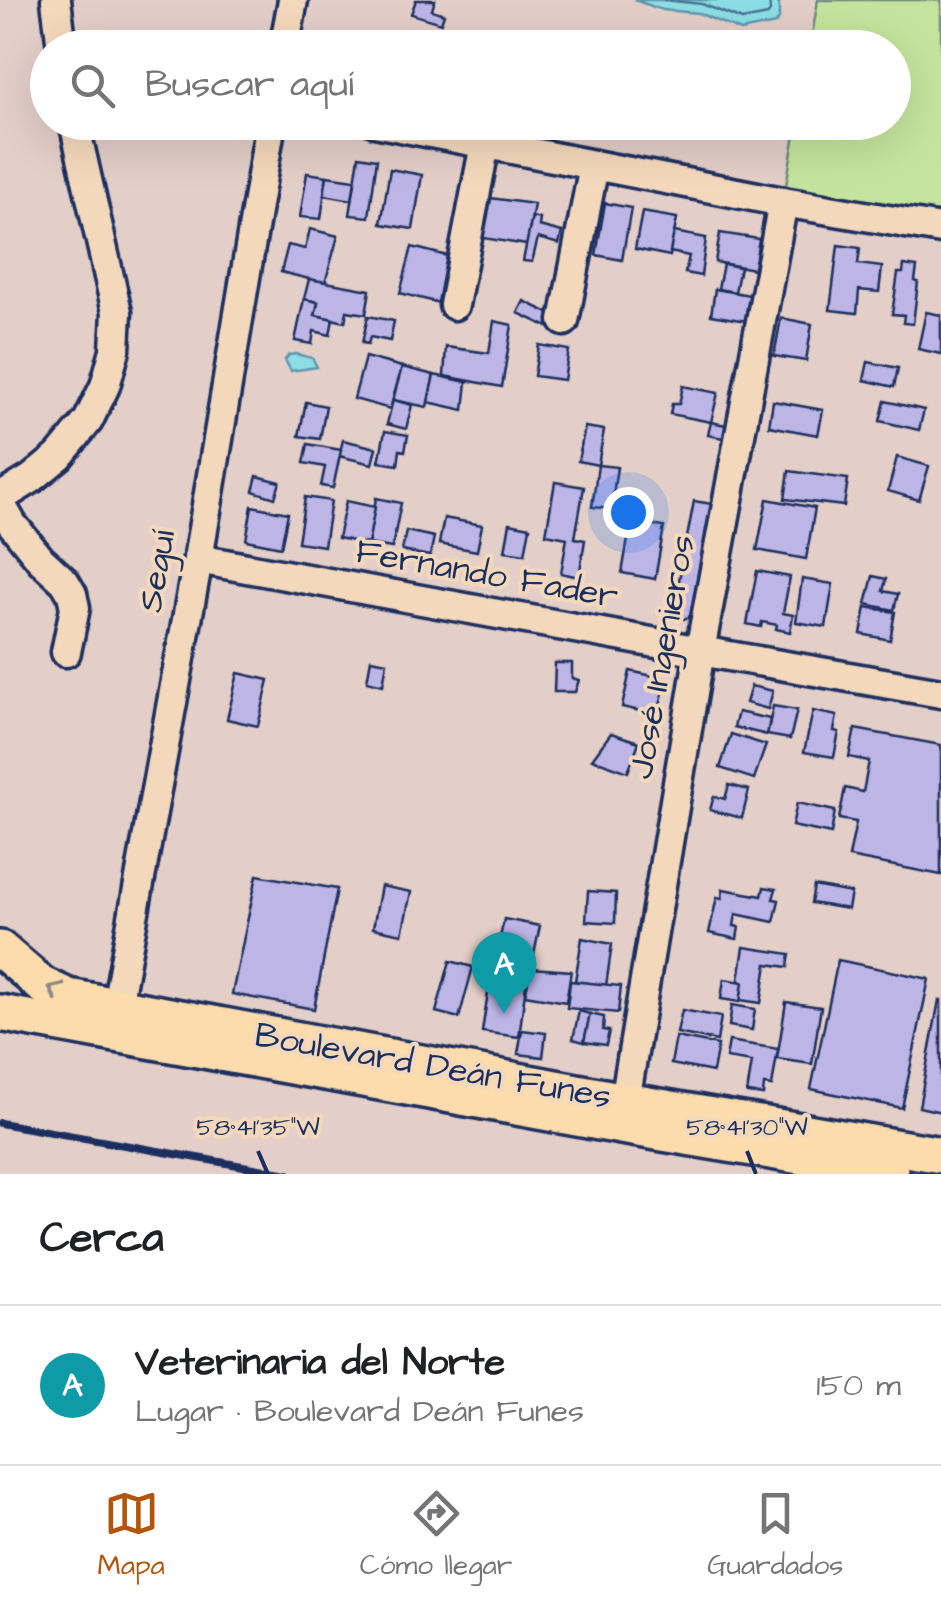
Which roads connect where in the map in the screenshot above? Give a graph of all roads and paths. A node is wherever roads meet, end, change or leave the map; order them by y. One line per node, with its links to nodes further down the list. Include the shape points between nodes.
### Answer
1 (56, 0): 3 (street)
2 (292, 0): 4 (street)
3 (60, 30)
4 (287, 30)
5 (78, 140): 14 (street, via 117,312 115,350 88,421 59,456)
6 (268, 140): 15 (street, Seguí)
7 (464, 140): 8 (street)
8 (484, 144): 9 (street); 12 (street)
9 (594, 166): 10 (street); 13 (street)
10 (783, 202): 11 (street); 17 (street, José Ingenieros)
11 (941, 229)
12 (454, 305)
13 (564, 321)
14 (0, 500): 16 (street, via 12,524 72,594)
15 (198, 559): 17 (street, Fernando Fader); 21 (street, Seguí)
16 (66, 652)
17 (700, 652): 18 (street, Fernando Fader); 22 (street, José Ingenieros)
18 (941, 692)
19 (1, 948): 21 (main road, Boulevard Deán Funes, one-way to 19, via 42,985)
20 (0, 1013): 21 (main road, Boulevard Deán Funes)
21 (114, 1020): 22 (main road, Boulevard Deán Funes)
22 (623, 1113): 23 (main road, Boulevard Deán Funes); 24 (main road, Boulevard Deán Funes)
23 (941, 1156)
24 (906, 1174)

